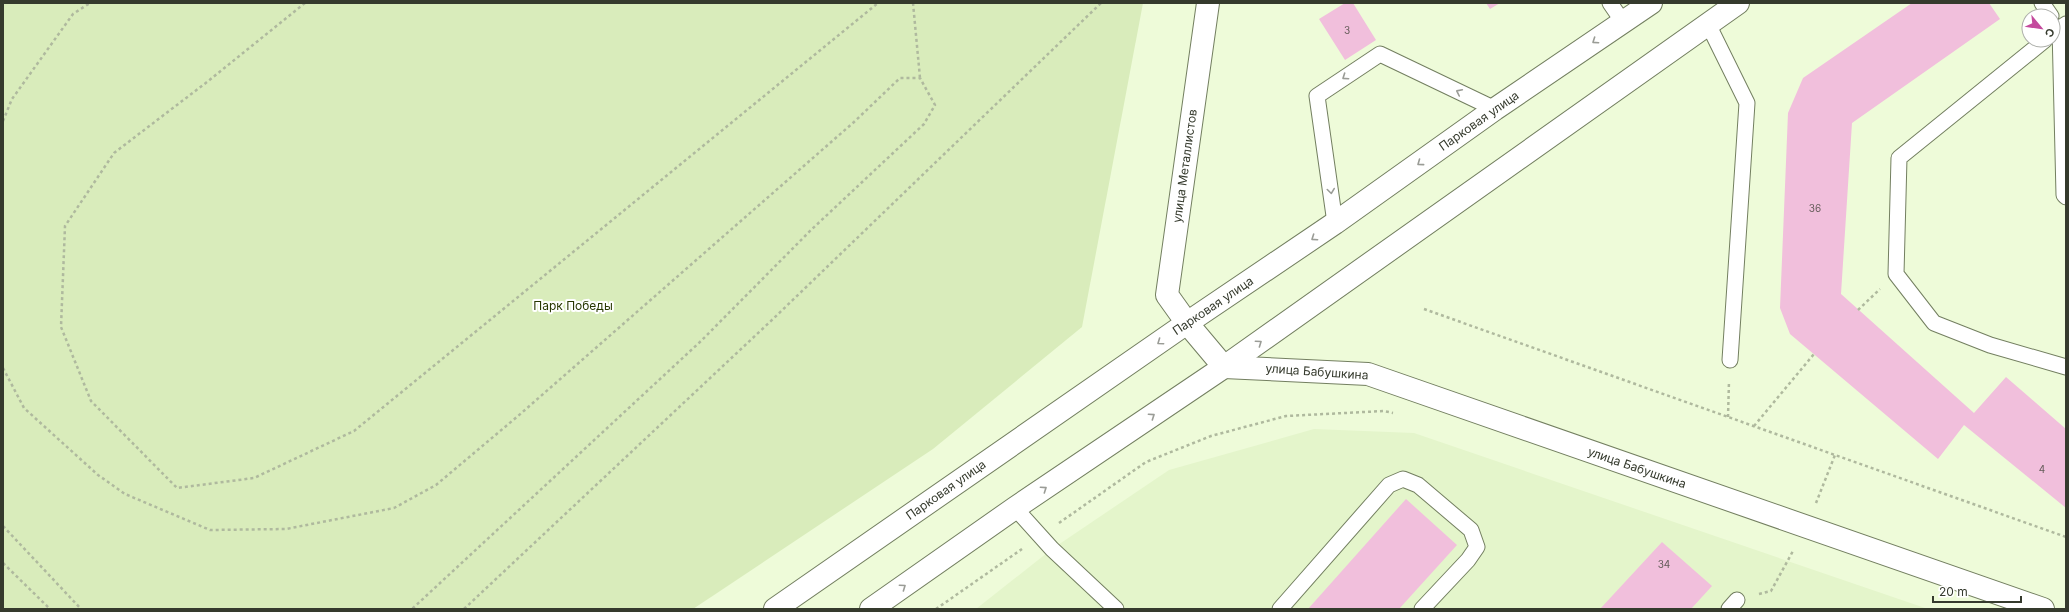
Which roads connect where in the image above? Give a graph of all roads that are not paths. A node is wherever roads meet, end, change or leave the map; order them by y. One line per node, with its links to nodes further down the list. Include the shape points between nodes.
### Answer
1 (1208, 3): 12 (main road, улица Металлистов, via 1168,294)
2 (1610, 3): 5 (lane)
3 (1651, 3): 5 (main road, Парковая улица)
4 (1738, 3): 6 (main road)
5 (1623, 22): 9 (main road, Парковая улица, one-way to 9)
6 (1708, 24): 13 (lane, via 1747,103); 14 (main road, one-way to 6)
7 (2035, 48): 15 (lane, via 1899,158 1896,274 1934,323 1990,345)
8 (2059, 48): 10 (lane)
9 (1495, 109): 11 (main road, Парковая улица, one-way to 11); 11 (lane, one-way to 11, via 1380,54 1317,96)
10 (2066, 197)
11 (1335, 223): 12 (main road, Парковая улица, one-way to 12)
12 (1187, 323): 14 (main road, улица Металлистов); 17 (main road, Парковая улица, one-way to 17)
13 (1730, 360)
14 (1224, 367): 16 (main road, one-way to 14); 22 (main road, улица Бабушкина, via 1368,374)
15 (2066, 367)
16 (1016, 508): 18 (main road, one-way to 16); 19 (lane, via 1052,549)
17 (775, 609)
18 (871, 609)
19 (1116, 609)
20 (1280, 609): 21 (lane, via 1389,485 1403,479 1418,485 1471,530 1477,547)
21 (1422, 609)
22 (2043, 609)

